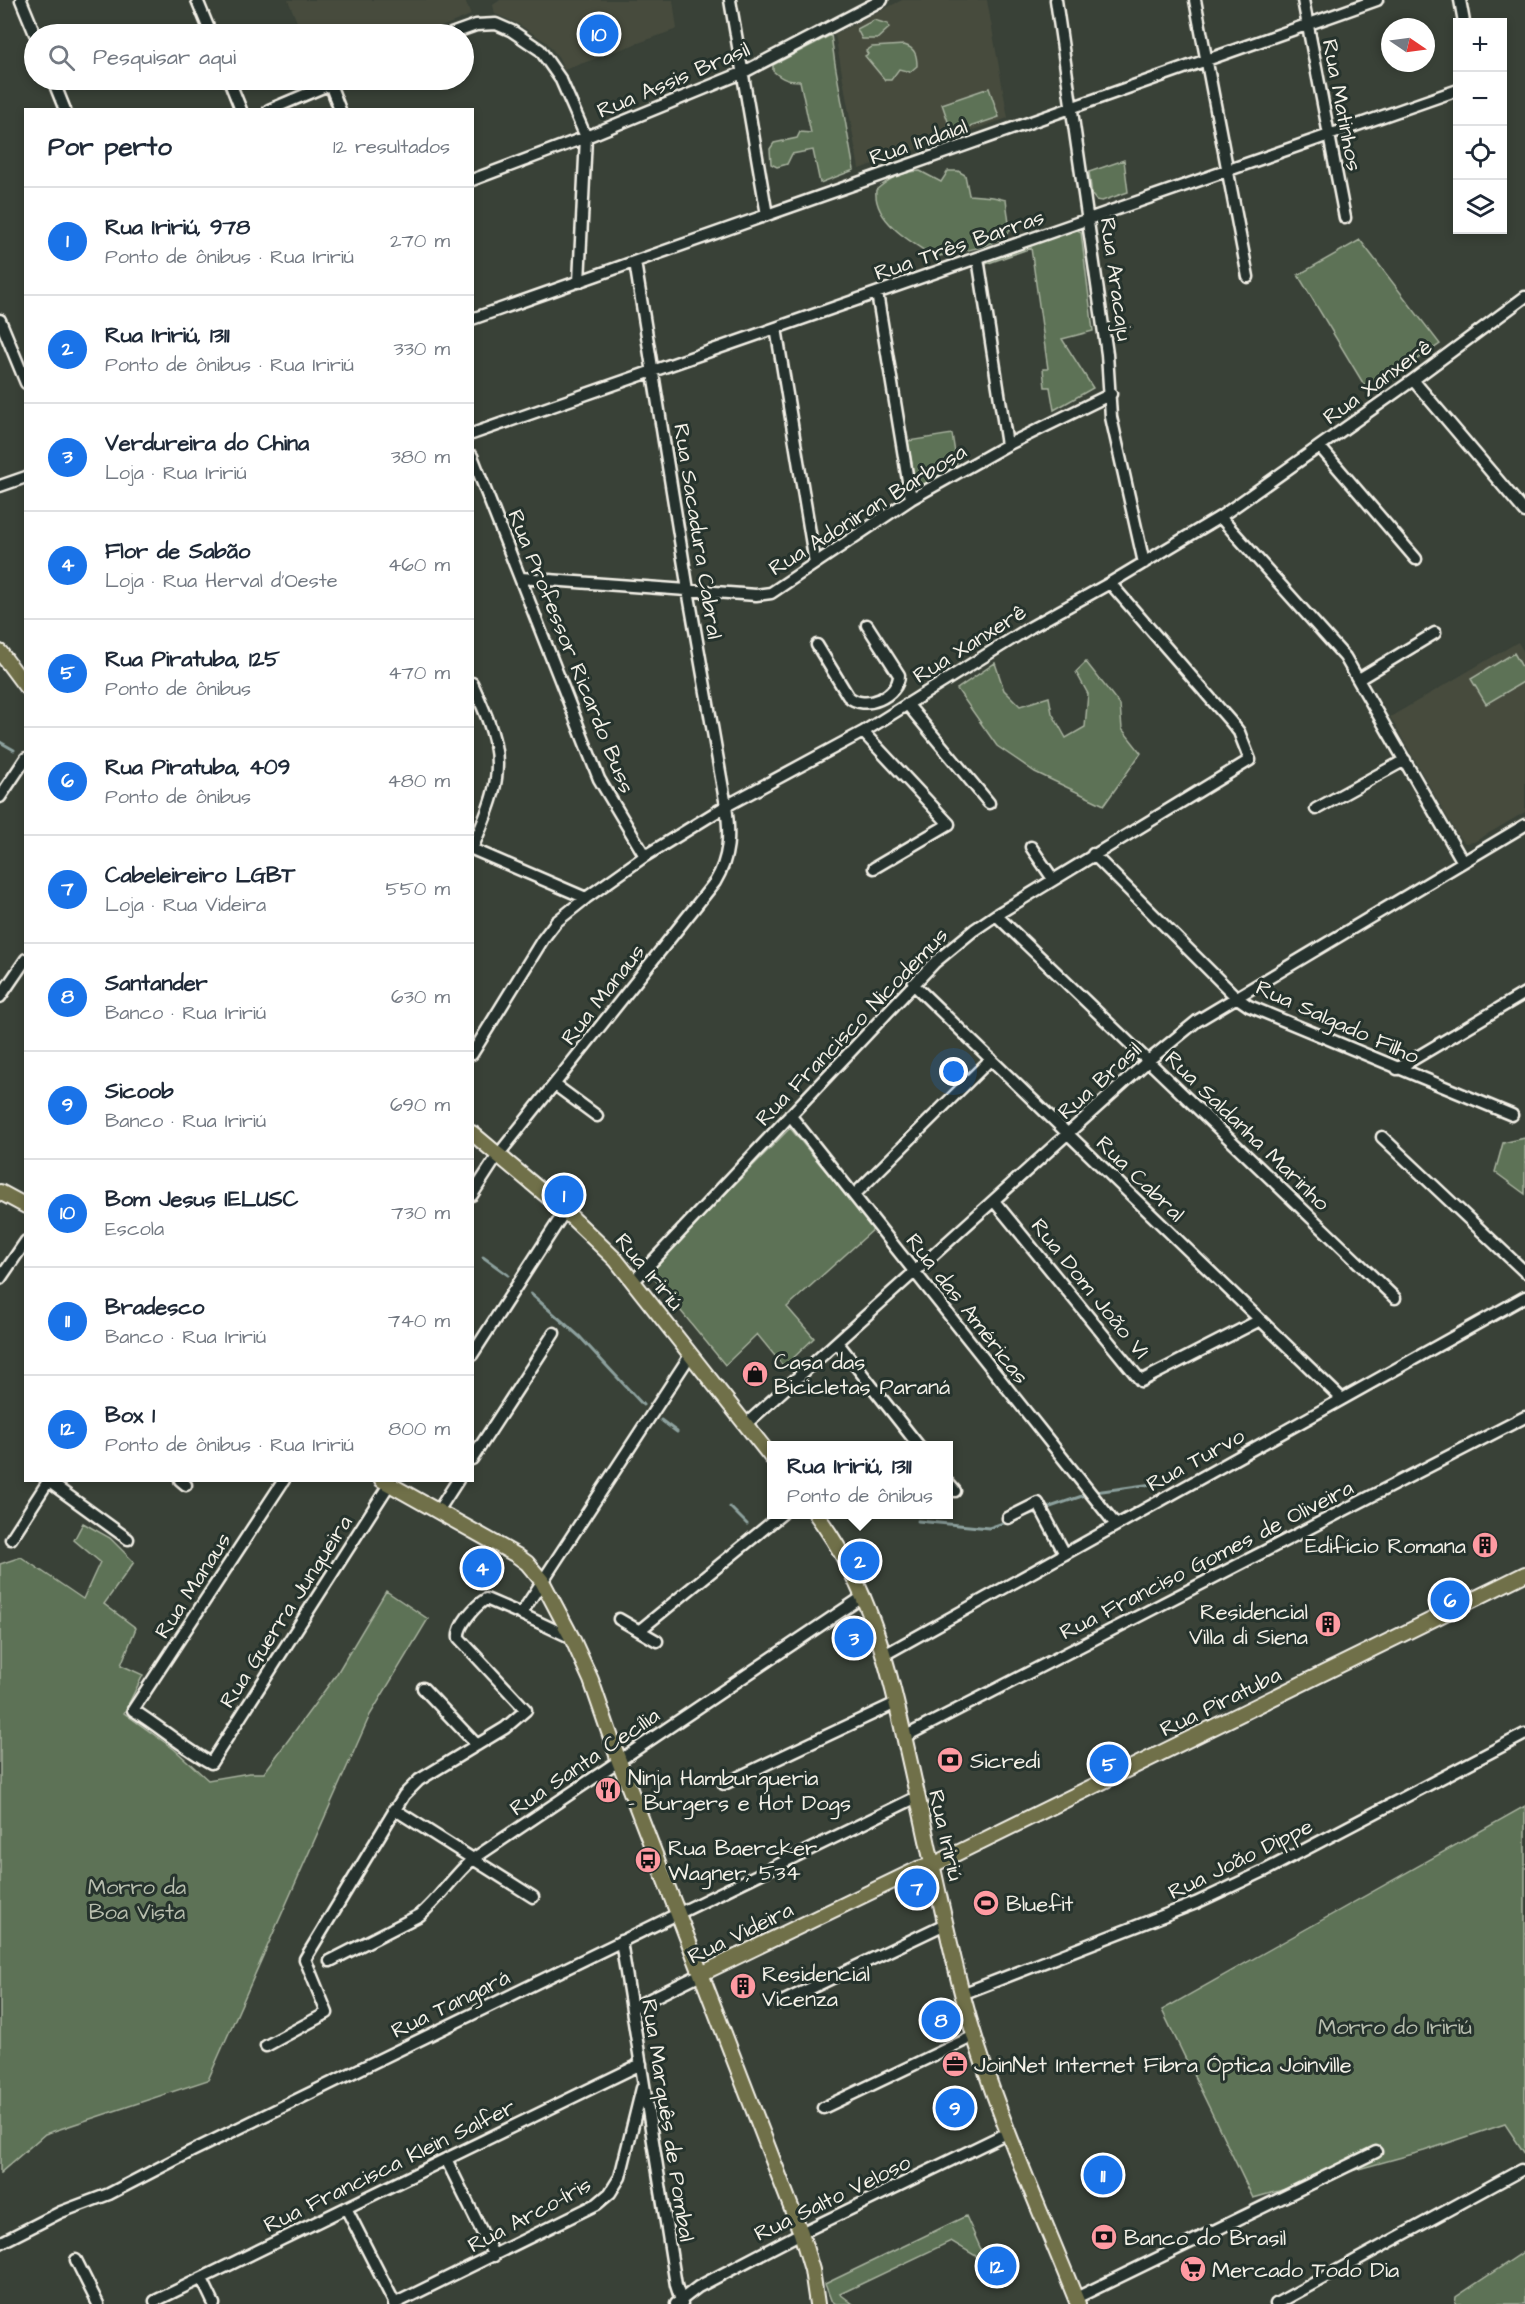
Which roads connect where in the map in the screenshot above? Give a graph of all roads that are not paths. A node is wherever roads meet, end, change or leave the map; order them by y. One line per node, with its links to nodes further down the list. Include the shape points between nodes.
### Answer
1 (21, 0): 11 (street)
2 (197, 0): 12 (street)
3 (730, 0): 16 (street)
4 (882, 0): 16 (street, Rua Assis Brasil)
5 (1056, 0): 26 (street, Rua Aracaju)
6 (1195, 0): 15 (street)
7 (1303, 0): 13 (street, Rua Matinhos)
8 (1377, 0): 13 (street, Rua Indaial)
9 (1460, 0): 10 (street)
10 (1463, 18)
11 (30, 24)
12 (207, 24)
13 (1308, 24): 15 (street, Rua Indaial); 27 (street, Rua Matinhos)
14 (474, 26): 28 (street, via 496,24 540,50 561,80)
15 (1206, 60): 26 (street, Rua Indaial); 29 (street)
16 (742, 73): 28 (street, Rua Assis Brasil); 31 (street)
17 (57, 90): 22 (street)
18 (233, 90): 23 (street)
19 (316, 90): 24 (street)
20 (336, 90): 25 (street)
21 (1453, 92): 27 (street, Rua Três Barras)
22 (64, 108)
23 (240, 108)
24 (274, 108)
25 (340, 108)
26 (1072, 108): 31 (street, Rua Indaial); 33 (street, Rua Aracaju)
27 (1329, 135): 29 (street, Rua Três Barras); 32 (street, Rua Matinhos)
28 (586, 137): 30 (street, Rua Assis Brasil); 37 (street)
29 (1228, 171): 33 (street, Rua Três Barras); 36 (street)
30 (474, 179)
31 (766, 215): 35 (street, Rua Indaial)
32 (1345, 218)
33 (1088, 219): 34 (street, Rua Três Barras); 46 (street, Rua Aracaju)
34 (978, 258): 38 (street, Rua Três Barras); 48 (street)
35 (635, 262): 37 (street, Rua Indaial); 43 (street, Rua Sacadura Cabral)
36 (1248, 277)
37 (579, 282): 40 (street, Rua Indaial)
38 (877, 293): 42 (street, Rua Três Barras); 53 (street)
39 (1525, 297): 45 (street, Rua Xanxerê)
40 (474, 318)
41 (0, 320): 44 (street)
42 (776, 328): 43 (street, Rua Três Barras); 57 (street)
43 (653, 371): 47 (street, Rua Três Barras); 61 (street, Rua Sacadura Cabral)
44 (24, 378)
45 (1413, 380): 49 (street, Rua Xanxerê); 54 (street)
46 (1111, 394): 48 (street, Rua Adoniran Barbosa); 58 (street, Rua Aracaju, via 1112,417)
47 (474, 433)
48 (1007, 445): 53 (street, Rua Adoniran Barbosa)
49 (1320, 447): 55 (street, Rua Xanxerê); 56 (street)
50 (474, 461): 59 (street, Rua Professor Ricardo Buss)
51 (24, 478): 52 (street)
52 (0, 486)
53 (911, 499): 57 (street, Rua Adoniran Barbosa)
54 (1525, 512)
55 (1220, 517): 58 (street, Rua Xanxerê); 66 (street, via 1335,644)
56 (1416, 559)
57 (815, 563): 61 (street, Rua Adoniran Barbosa, via 780,589 764,595)
58 (1144, 563): 60 (street, Rua Xanxerê)
59 (521, 578): 61 (street, Rua Adoniran Barbosa); 84 (street, Rua Professor Ricardo Buss, via 599,779)
60 (1110, 583): 70 (street, Rua Xanxerê); 83 (street, Rua Francisco Nicodemus, via 1239,732 1250,760)
61 (688, 590): 77 (street, Rua Sacadura Cabral)
62 (867, 625): 69 (street, via 899,675 896,689)
63 (1435, 633): 66 (street)
64 (817, 645): 69 (street, via 854,702)
65 (0, 652): 67 (main road)
66 (1359, 679): 73 (street)
67 (24, 684)
68 (474, 688): 80 (street, via 495,743 498,773)
69 (874, 701): 71 (street)
70 (907, 704): 71 (street, Rua Xanxerê); 76 (street)
71 (885, 717): 72 (street, Rua Xanxerê)
72 (863, 732): 77 (street, Rua Xanxerê); 86 (street, via 949,824)
73 (1405, 760): 78 (street); 85 (street)
74 (24, 761): 75 (street)
75 (0, 797)
76 (989, 802)
77 (726, 806): 84 (street, Rua Xanxerê); 99 (street, Rua Manaus, via 728,850 715,882)
78 (1316, 808)
79 (1525, 825): 85 (street, Rua Brasil)
80 (474, 844)
81 (1031, 847): 87 (street)
82 (474, 850): 88 (street)
83 (1093, 854): 87 (street, Rua Francisco Nicodemus); 94 (street, Rua Salgado Filho)
84 (645, 856): 88 (street, Rua Xanxerê)
85 (1463, 862): 94 (street, Rua Brasil)
86 (874, 868)
87 (1053, 879): 89 (street, Rua Francisco Nicodemus)
88 (586, 898): 95 (street, Rua Xanxerê, via 556,922 543,939)
89 (996, 915): 91 (street, Rua Francisco Nicodemus, via 956,944); 97 (street, Rua Saldanha Marinho)
90 (24, 962): 93 (street)
91 (913, 984): 96 (street, Rua Cabral); 100 (street, Rua Francisco Nicodemus)
92 (1525, 993): 98 (street)
93 (0, 997)
94 (1236, 997): 97 (street, Rua Brasil, via 1197,1021); 98 (street, Rua Salgado Filho, via 1259,1012)
95 (474, 1051)
96 (991, 1059): 103 (street, Rua Cabral); 109 (street)
97 (1148, 1061): 103 (street, Rua Brasil); 119 (street, Rua Saldanha Marinho)
98 (1397, 1069): 101 (street, Rua Salgado Filho)
99 (555, 1085): 102 (street); 106 (street, Rua Manaus)
100 (790, 1114): 109 (street, Rua das Américas); 117 (street, Rua Francisco Nicodemus)
101 (1512, 1115)
102 (597, 1116)
103 (1068, 1134): 110 (street, Rua Brasil); 120 (street, Rua Cabral)
104 (474, 1135): 106 (main road, Rua Iririú)
105 (1382, 1137): 115 (street)
106 (498, 1155): 108 (street, Rua Manaus); 112 (main road, Rua Iririú)
107 (0, 1192): 111 (main road)
108 (474, 1192)
109 (854, 1195): 114 (street, Rua das Américas)
110 (994, 1201): 114 (street, Rua Brasil); 120 (street, Rua Dom João VI, via 1142,1381)
111 (24, 1205)
112 (565, 1211): 117 (main road, Rua Iririú); 123 (street)
113 (24, 1244): 116 (street)
114 (915, 1272): 122 (street, Rua Brasil); 140 (street, Rua das Américas)
115 (1525, 1272)
116 (0, 1279)
117 (634, 1281): 124 (main road, Rua Iririú)
118 (1525, 1296): 125 (street, Rua Turvo)
119 (1395, 1298)
120 (1260, 1320): 125 (street, Rua Cabral)
121 (554, 1333): 130 (street)
122 (837, 1342): 127 (street, Rua Brasil); 128 (street)
123 (474, 1352)
124 (691, 1354): 127 (main road, Rua Iririú); 145 (street)
125 (1341, 1399): 140 (street, Rua Turvo)
126 (1525, 1417): 156 (street, Rua Franciso Gomes de Oliveira)
127 (745, 1425): 129 (main road, Rua Iririú)
128 (915, 1441)
129 (767, 1453)
130 (474, 1456)
131 (48, 1482): 141 (street)
132 (50, 1482): 142 (street)
133 (283, 1482): 159 (street, Rua Manaus, via 133,1710)
134 (388, 1482): 136 (main road); 159 (street, Rua Guerra Junqueira)
135 (457, 1482): 136 (street)
136 (438, 1511): 145 (main road, via 516,1555)
137 (1008, 1518): 143 (street, via 1038,1503)
138 (777, 1519): 149 (street)
139 (819, 1519): 146 (main road, Rua Iririú)
140 (1116, 1525): 143 (street, Rua Turvo)
141 (11, 1539)
142 (128, 1539)
143 (1065, 1554): 152 (street, Rua Turvo)
144 (1525, 1574): 164 (main road, Rua Piratuba)
145 (542, 1581): 147 (street); 150 (main road)
146 (864, 1596): 152 (main road, Rua Iririú); 158 (street, Rua Santa Cecília)
147 (521, 1614): 150 (street); 157 (street, via 486,1599 458,1633 526,1710)
148 (619, 1619): 149 (street)
149 (640, 1630): 151 (street)
150 (572, 1638): 158 (main road)
151 (657, 1641)
152 (884, 1655): 154 (main road, Rua Iririú)
153 (423, 1688): 157 (street)
154 (896, 1703): 156 (main road, Rua Iririú); 160 (street)
155 (1525, 1734): 171 (street, Rua João Dippe, via 1196,1903)
156 (904, 1737): 161 (main road, Rua Iririú)
157 (477, 1745): 162 (street, via 419,1780)
158 (619, 1761): 163 (street, Rua Santa Cecília); 166 (main road)
159 (211, 1762)
160 (724, 1784)
161 (917, 1797): 164 (main road, Rua Iririú); 166 (street, Rua Tangará)
162 (394, 1809): 163 (street); 175 (street, via 305,1959 327,2013)
163 (473, 1859): 165 (street); 169 (street, Rua Santa Cecília, via 420,1915)
164 (933, 1866): 167 (main road, Rua Iririú); 170 (main road, Rua Videira, via 918,1869)
165 (533, 1897)
166 (679, 1913): 168 (street, Rua Tangará); 170 (main road)
167 (945, 1924): 171 (main road, Rua Iririú); 172 (street)
168 (621, 1941): 173 (street, Rua Marquês de Pombal); 185 (street, Rua Tangará, via 110,2194 61,2212)
169 (330, 1961)
170 (703, 1973): 173 (street, Rua Videira); 184 (main road)
171 (962, 1994): 174 (main road, Rua Iririú)
172 (780, 2002)
173 (632, 2008): 176 (street, Rua Marquês de Pombal)
174 (974, 2036): 178 (street); 179 (main road, Rua Iririú)
175 (266, 2046)
176 (640, 2064): 177 (street, Rua Marquês de Pombal); 181 (street, Rua Francisca Klein Salfer)
177 (644, 2083): 186 (street, Rua Arco-Íris, via 624,2167 610,2193 585,2211); 191 (street, Rua Marquês de Pombal)
178 (824, 2108)
179 (1009, 2132): 184 (street, Rua Salto Veloso); 190 (main road, Rua Iririú)
180 (1376, 2152): 190 (street)
181 (446, 2159): 183 (street, Rua Francisca Klein Salfer); 186 (street)
182 (1521, 2170): 196 (street)
183 (346, 2208): 188 (street, Rua Francisca Klein Salfer); 194 (street)
184 (801, 2233): 191 (street, Rua Salto Veloso, via 698,2287); 195 (main road)
185 (0, 2243)
186 (494, 2256): 194 (street, Rua Arco-Íris)
187 (76, 2260): 192 (street)
188 (202, 2279): 189 (street, Rua Francisca Klein Salfer); 193 (street)
189 (155, 2301)
190 (1077, 2301)
191 (679, 2303)
192 (98, 2304)
193 (214, 2304)
194 (394, 2304)
195 (817, 2304)
196 (1276, 2304)

